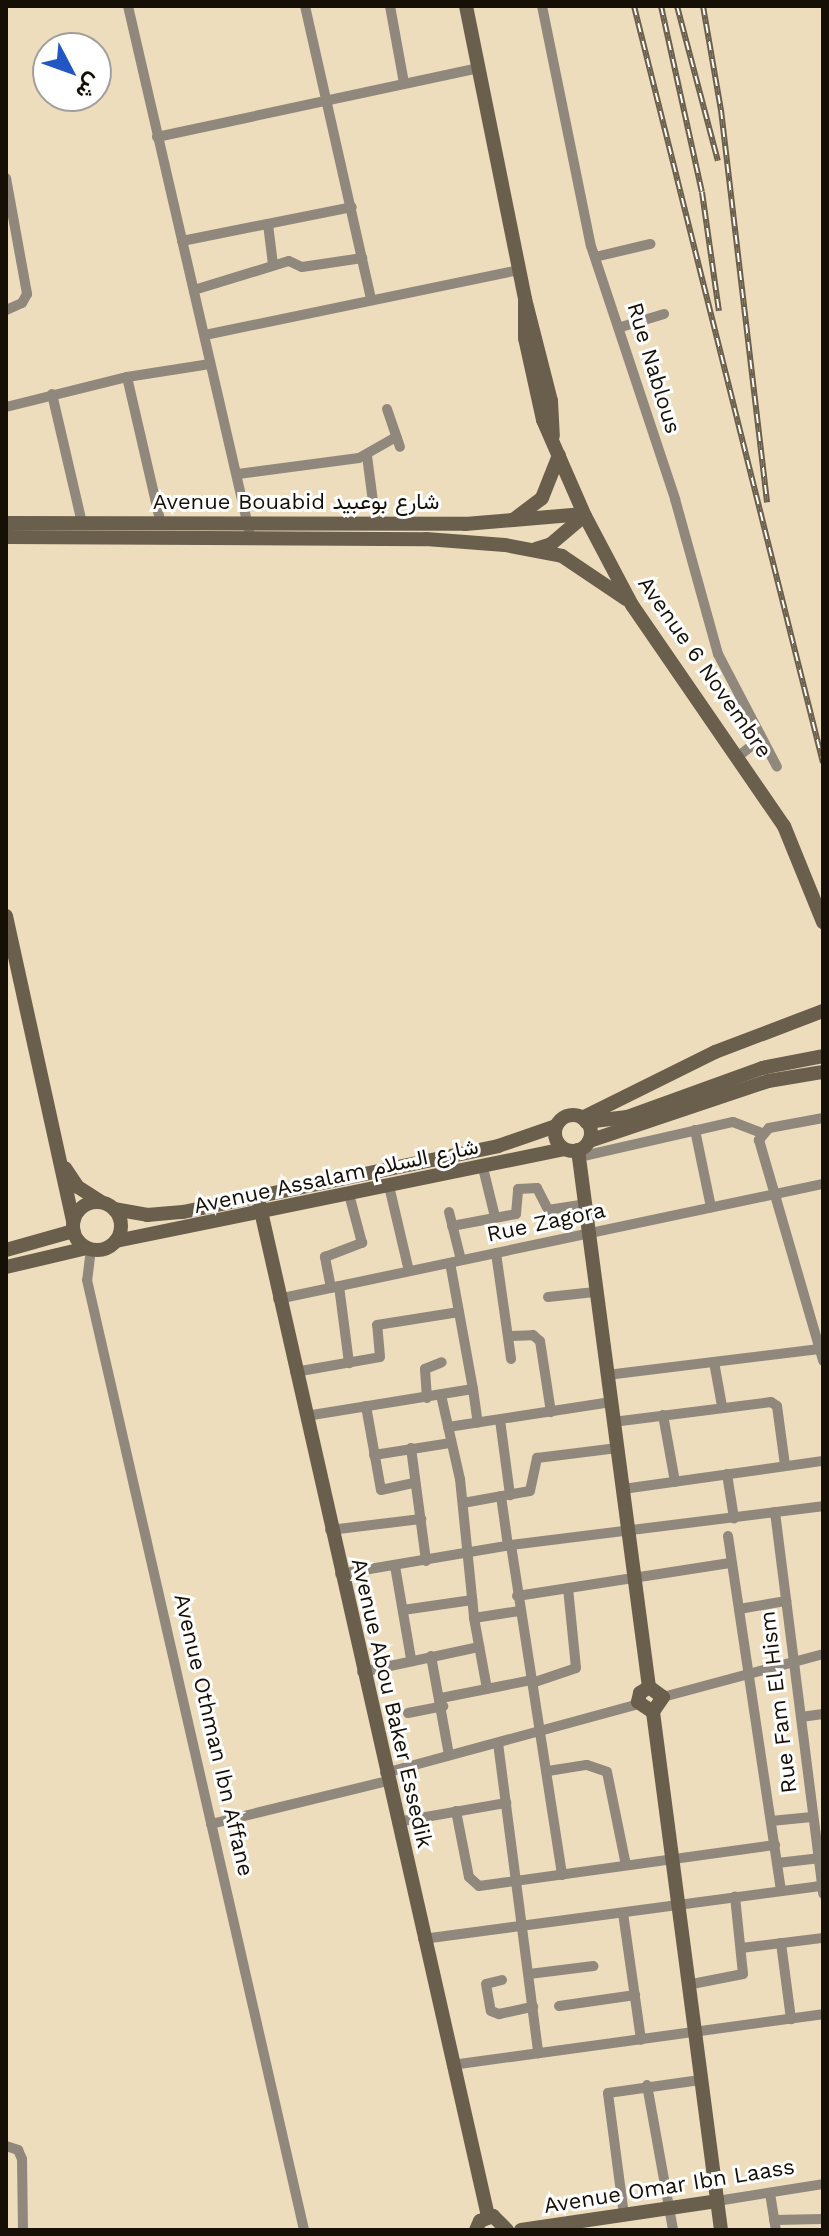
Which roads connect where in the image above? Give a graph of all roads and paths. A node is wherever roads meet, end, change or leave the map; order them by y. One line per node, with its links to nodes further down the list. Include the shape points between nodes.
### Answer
1 (128, 6): 9 (street)
2 (305, 6): 8 (street)
3 (390, 6): 7 (street)
4 (466, 6): 6 (street, Avenue 6 Novembre)
5 (542, 6): 16 (street, Rue Nablous)
6 (478, 68): 7 (street); 19 (street, Avenue 6 Novembre)
7 (404, 83): 8 (street)
8 (328, 100): 9 (street); 11 (street)
9 (157, 137): 14 (street)
10 (6, 178): 12 (street)
11 (352, 207): 13 (street); 17 (street)
12 (9, 208): 22 (street, via 27,294 22,303)
13 (268, 224): 14 (street); 18 (street)
14 (182, 241): 20 (street)
15 (650, 244): 16 (street)
16 (595, 257): 24 (street, Rue Nablous)
17 (362, 258): 18 (street, via 302,267 289,261); 21 (street)
18 (273, 265): 20 (street)
19 (518, 270): 21 (street); 31 (street, Avenue 6 Novembre)
20 (194, 290): 25 (street)
21 (371, 299): 25 (street)
22 (6, 310)
23 (664, 314): 24 (street)
24 (621, 327): 44 (street, Rue Nablous, via 718,654)
25 (205, 335): 26 (street)
26 (210, 364): 27 (street); 33 (street)
27 (127, 377): 28 (street); 38 (street)
28 (52, 394): 29 (street); 37 (street)
29 (6, 407)
30 (387, 409): 32 (street, via 398,442)
31 (559, 454): 34 (street, Avenue 6 Novembre); 35 (street, via 542,498)
32 (367, 456): 33 (street); 39 (street)
33 (238, 474): 40 (street)
34 (585, 515): 35 (street, Avenue Bouabid شارع بوعبيد); 42 (street, via 551,544); 43 (street, Avenue 6 Novembre)
35 (508, 522): 39 (street, Avenue Bouabid شارع بوعبيد)
36 (6, 523): 37 (street, Avenue Bouabid شارع بوعبيد)
37 (82, 523): 38 (street, Avenue Bouabid شارع بوعبيد)
38 (161, 524): 40 (street, Avenue Bouabid شارع بوعبيد)
39 (376, 524): 40 (street, Avenue Bouabid شارع بوعبيد)
40 (249, 532): 41 (street, Avenue Bouabid شارع بوعبيد); 42 (street, Avenue Bouabid شارع بوعبيد)
41 (6, 537)
42 (535, 549): 43 (street, Avenue Bouabid شارع بوعبيد, via 592,572)
43 (632, 605): 45 (street, Avenue 6 Novembre)
44 (755, 737): 45 (street); 46 (street, Rue Nablous)
45 (740, 755): 48 (street, Avenue 6 Novembre, via 794,846)
46 (777, 767)
47 (6, 916): 60 (street)
48 (823, 922)
49 (823, 1011): 52 (street, via 807,1022 715,1052)
50 (823, 1056): 54 (street, via 762,1068)
51 (823, 1072): 59 (street, Avenue Assalam شارع السلام, via 768,1081)
52 (608, 1102): 54 (street, via 602,1112); 55 (street)
53 (823, 1118): 58 (street)
54 (615, 1119): 55 (street)
55 (584, 1120): 56 (street, Avenue Assalam شارع السلام, via 567,1117); 59 (street)
56 (556, 1126): 59 (street, via 555,1136); 66 (street, Avenue Assalam شارع السلام, via 498,1146)
57 (695, 1130): 58 (street, via 739,1122); 59 (street); 69 (street)
58 (761, 1133): 65 (street)
59 (577, 1149): 61 (street, Avenue Assalam شارع السلام); 67 (street)
60 (63, 1164): 68 (street, via 78,1187); 73 (street)
61 (483, 1168): 63 (street, Avenue Assalam شارع السلام); 72 (street)
62 (823, 1184): 65 (street, Rue Zagora)
63 (389, 1186): 64 (street, Avenue Assalam شارع السلام); 82 (street)
64 (349, 1194): 71 (street, Avenue Assalam شارع السلام); 83 (street, via 362,1243 325,1257)
65 (773, 1195): 69 (street, Rue Zagora); 88 (street)
66 (258, 1198): 68 (street, Avenue Assalam شارع السلام, via 159,1215); 71 (street, Avenue Abou Baker Essedik)
67 (584, 1204): 72 (street, via 548,1210 539,1190 525,1188 515,1192 517,1213); 75 (street)
68 (108, 1206): 73 (street, via 83,1206); 76 (street, via 121,1226)
69 (711, 1207): 75 (street, Rue Zagora)
70 (449, 1212): 74 (street)
71 (260, 1214): 76 (street, Avenue Assalam شارع السلام); 86 (street, Avenue Abou Baker Essedik)
72 (495, 1217): 74 (street)
73 (73, 1226): 77 (street); 78 (street)
74 (452, 1226): 80 (street)
75 (588, 1234): 79 (street, Rue Zagora); 84 (street)
76 (116, 1241): 77 (street)
77 (89, 1249): 81 (street); 172 (street, Avenue Othman Ibn Affane, via 87,1280)
78 (6, 1250)
79 (496, 1253): 80 (street, Rue Zagora); 89 (street)
80 (456, 1262): 82 (street, Rue Zagora); 87 (street)
81 (6, 1267)
82 (409, 1271): 83 (street, Rue Zagora)
83 (335, 1287): 86 (street, Rue Zagora); 95 (street)
84 (595, 1292): 85 (street); 97 (street)
85 (548, 1297)
86 (278, 1299): 96 (street, Avenue Abou Baker Essedik)
87 (459, 1312): 95 (street, via 377,1325 380,1357); 98 (street)
88 (820, 1335): 90 (street)
89 (510, 1336): 91 (street); 104 (street, via 533,1335 540,1341)
90 (819, 1349): 92 (street); 94 (street)
91 (511, 1359)
92 (823, 1361)
93 (442, 1362): 100 (street, via 425,1369)
94 (714, 1362): 97 (street); 103 (street)
95 (349, 1363): 96 (street)
96 (295, 1372): 106 (street, Avenue Abou Baker Essedik)
97 (607, 1375): 101 (street)
98 (473, 1389): 99 (street); 109 (street)
99 (441, 1395): 100 (street); 110 (street)
100 (427, 1398): 102 (street)
101 (611, 1402): 104 (street); 108 (street)
102 (366, 1406): 106 (street); 114 (street)
103 (722, 1406): 105 (street); 116 (street, via 775,1404)
104 (551, 1412): 107 (street)
105 (663, 1415): 108 (street); 118 (street)
106 (306, 1416): 127 (street, Avenue Abou Baker Essedik)
107 (500, 1420): 109 (street); 121 (street)
108 (613, 1422): 113 (street)
109 (478, 1423): 110 (street)
110 (448, 1427): 111 (street)
111 (451, 1443): 112 (street); 122 (street)
112 (411, 1448): 114 (street); 119 (street)
113 (617, 1448): 120 (street); 121 (street, via 537,1458 534,1488)
114 (374, 1455): 119 (street, via 381,1490)
115 (823, 1461): 116 (street)
116 (785, 1465): 117 (street)
117 (727, 1474): 118 (street); 125 (street)
118 (675, 1482): 120 (street)
119 (415, 1483): 126 (street)
120 (623, 1489): 128 (street)
121 (506, 1496): 122 (street); 130 (street)
122 (463, 1503): 131 (street)
123 (823, 1506): 124 (street)
124 (775, 1512): 125 (street); 140 (street, Rue Fam El Hism)
125 (734, 1518): 128 (street)
126 (421, 1519): 127 (street); 132 (street)
127 (330, 1530): 135 (street, Avenue Abou Baker Essedik)
128 (629, 1531): 130 (street); 136 (street)
129 (728, 1536): 133 (street)
130 (509, 1545): 131 (street); 138 (street)
131 (466, 1554): 132 (street); 139 (street)
132 (426, 1561): 134 (street)
133 (731, 1563): 136 (street); 141 (street)
134 (395, 1566): 135 (street); 142 (street)
135 (340, 1574): 150 (street, Avenue Abou Baker Essedik)
136 (635, 1579): 137 (street); 153 (street)
137 (568, 1588): 138 (street); 152 (street, via 576,1668)
138 (517, 1596): 143 (street)
139 (472, 1600): 142 (street); 144 (street)
140 (786, 1601): 141 (street); 149 (street, Rue Fam El Hism)
141 (739, 1609): 151 (street)
142 (403, 1610): 148 (street)
143 (519, 1611): 144 (street); 152 (street)
144 (474, 1618): 145 (street)
145 (479, 1647): 147 (street); 154 (street)
146 (823, 1654): 149 (street)
147 (431, 1656): 148 (street); 156 (street)
148 (411, 1659): 150 (street)
149 (794, 1663): 151 (street); 161 (street, Rue Fam El Hism)
150 (362, 1672): 166 (street, Avenue Abou Baker Essedik)
151 (749, 1673): 155 (street); 170 (street)
152 (532, 1682): 154 (street); 162 (street)
153 (649, 1687): 155 (street); 157 (street, via 640,1693)
154 (487, 1689): 156 (street)
155 (663, 1697): 158 (street)
156 (442, 1702): 159 (street); 164 (street)
157 (639, 1704): 158 (street); 162 (street)
158 (653, 1712): 174 (street)
159 (408, 1713)
160 (823, 1714): 161 (street)
161 (801, 1717): 169 (street, Rue Fam El Hism)
162 (543, 1731): 163 (street); 165 (street)
163 (498, 1743): 164 (street); 167 (street)
164 (449, 1755): 166 (street)
165 (548, 1771): 177 (street, via 587,1765 607,1772); 178 (street)
166 (386, 1777): 171 (street, Avenue Abou Baker Essedik); 172 (street)
167 (506, 1803): 168 (street); 179 (street)
168 (456, 1811): 171 (street); 179 (street, via 470,1882)
169 (816, 1814): 170 (street); 175 (street, Rue Fam El Hism)
170 (771, 1821): 173 (street)
171 (397, 1822): 187 (street, Avenue Abou Baker Essedik)
172 (211, 1824): 216 (street, Avenue Othman Ibn Affane)
173 (775, 1845): 174 (street); 176 (street)
174 (671, 1857): 177 (street); 183 (street)
175 (820, 1858): 176 (street); 180 (street, Rue Fam El Hism)
176 (777, 1863): 181 (street)
177 (626, 1865): 178 (street)
178 (562, 1875): 179 (street)
179 (517, 1884): 185 (street)
180 (822, 1890): 181 (street)
181 (781, 1891): 182 (street)
182 (735, 1896): 183 (street); 189 (street)
183 (675, 1905): 184 (street); 193 (street)
184 (623, 1913): 185 (street); 194 (street)
185 (523, 1928): 187 (street); 191 (street)
186 (823, 1938): 188 (street)
187 (423, 1939): 202 (street, Avenue Abou Baker Essedik)
188 (781, 1943): 189 (street); 198 (street)
189 (741, 1948): 193 (street, via 740,1977)
190 (594, 1966): 191 (street)
191 (529, 1974): 196 (street)
192 (502, 1980): 196 (street, via 486,1984 491,2011)
193 (687, 1985): 199 (street)
194 (635, 1995): 195 (street); 200 (street)
195 (559, 2006)
196 (533, 2007): 201 (street)
197 (823, 2014): 198 (street)
198 (791, 2019): 199 (street)
199 (693, 2033): 200 (street); 203 (street)
200 (641, 2040): 201 (street)
201 (538, 2053): 202 (street)
202 (452, 2065): 211 (street, Avenue Abou Baker Essedik)
203 (700, 2080): 204 (street); 208 (street)
204 (647, 2085): 209 (street); 210 (street, via 613,2090 606,2099)
205 (6, 2146): 215 (street, via 18,2150 22,2159)
206 (823, 2184): 207 (street, Avenue Omar Ibn Laass)
207 (770, 2193): 208 (street, Avenue Omar Ibn Laass); 213 (street)
208 (717, 2201): 209 (street, Avenue Omar Ibn Laass); 221 (street)
209 (669, 2208): 210 (street, Avenue Omar Ibn Laass); 220 (street)
210 (624, 2215): 214 (street, Avenue Omar Ibn Laass)
211 (488, 2216): 217 (street); 218 (street, via 502,2219)
212 (823, 2219): 213 (street)
213 (775, 2225)
214 (547, 2228): 219 (street, Avenue Omar Ibn Laass)
215 (23, 2230)
216 (304, 2230)
217 (476, 2230)
218 (507, 2230)
219 (521, 2230)
220 (673, 2230)
221 (721, 2230)

